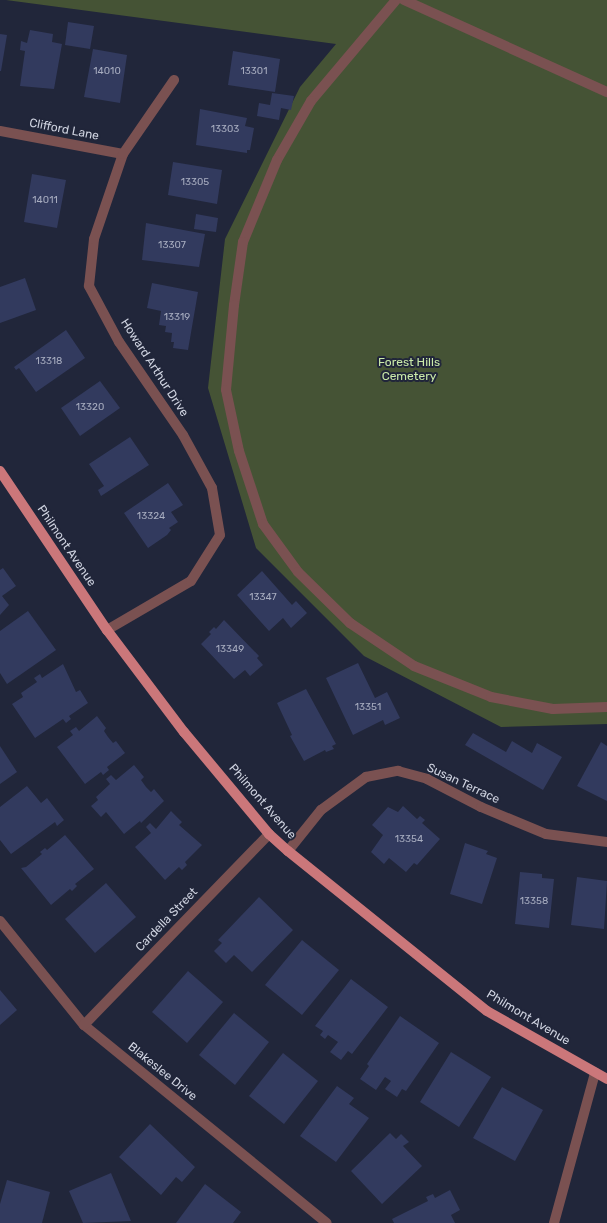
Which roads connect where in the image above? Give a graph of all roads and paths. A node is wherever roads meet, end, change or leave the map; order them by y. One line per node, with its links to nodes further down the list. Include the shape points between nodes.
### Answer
1 (396, 0): 9 (street, via 311,101 277,160 243,242 226,390 239,451 263,524 298,572 350,623 414,666 491,697 553,709)
2 (404, 0): 4 (street)
3 (174, 80): 6 (street, Howard Arthur Drive)
4 (607, 92)
5 (0, 131): 6 (street, Clifford Lane)
6 (123, 154): 8 (street, Howard Arthur Drive, via 94,239 89,286 119,342 183,436 212,488 220,535 191,581)
7 (0, 471): 8 (main road, Philmont Avenue)
8 (107, 630): 10 (main road, Philmont Avenue, via 184,732)
9 (607, 707)
10 (269, 834): 12 (main road, Philmont Avenue); 14 (street, Cardella Street)
11 (607, 842): 12 (street, Susan Terrace, via 546,834 481,807 427,779 398,771 366,777 321,810)
12 (288, 851): 15 (main road, Philmont Avenue, via 487,1011)
13 (0, 921): 14 (street, Blakeslee Drive)
14 (84, 1025): 17 (street, Blakeslee Drive)
15 (595, 1073): 16 (main road, Philmont Avenue); 18 (street)
16 (607, 1079)
17 (327, 1223)
18 (554, 1223)

